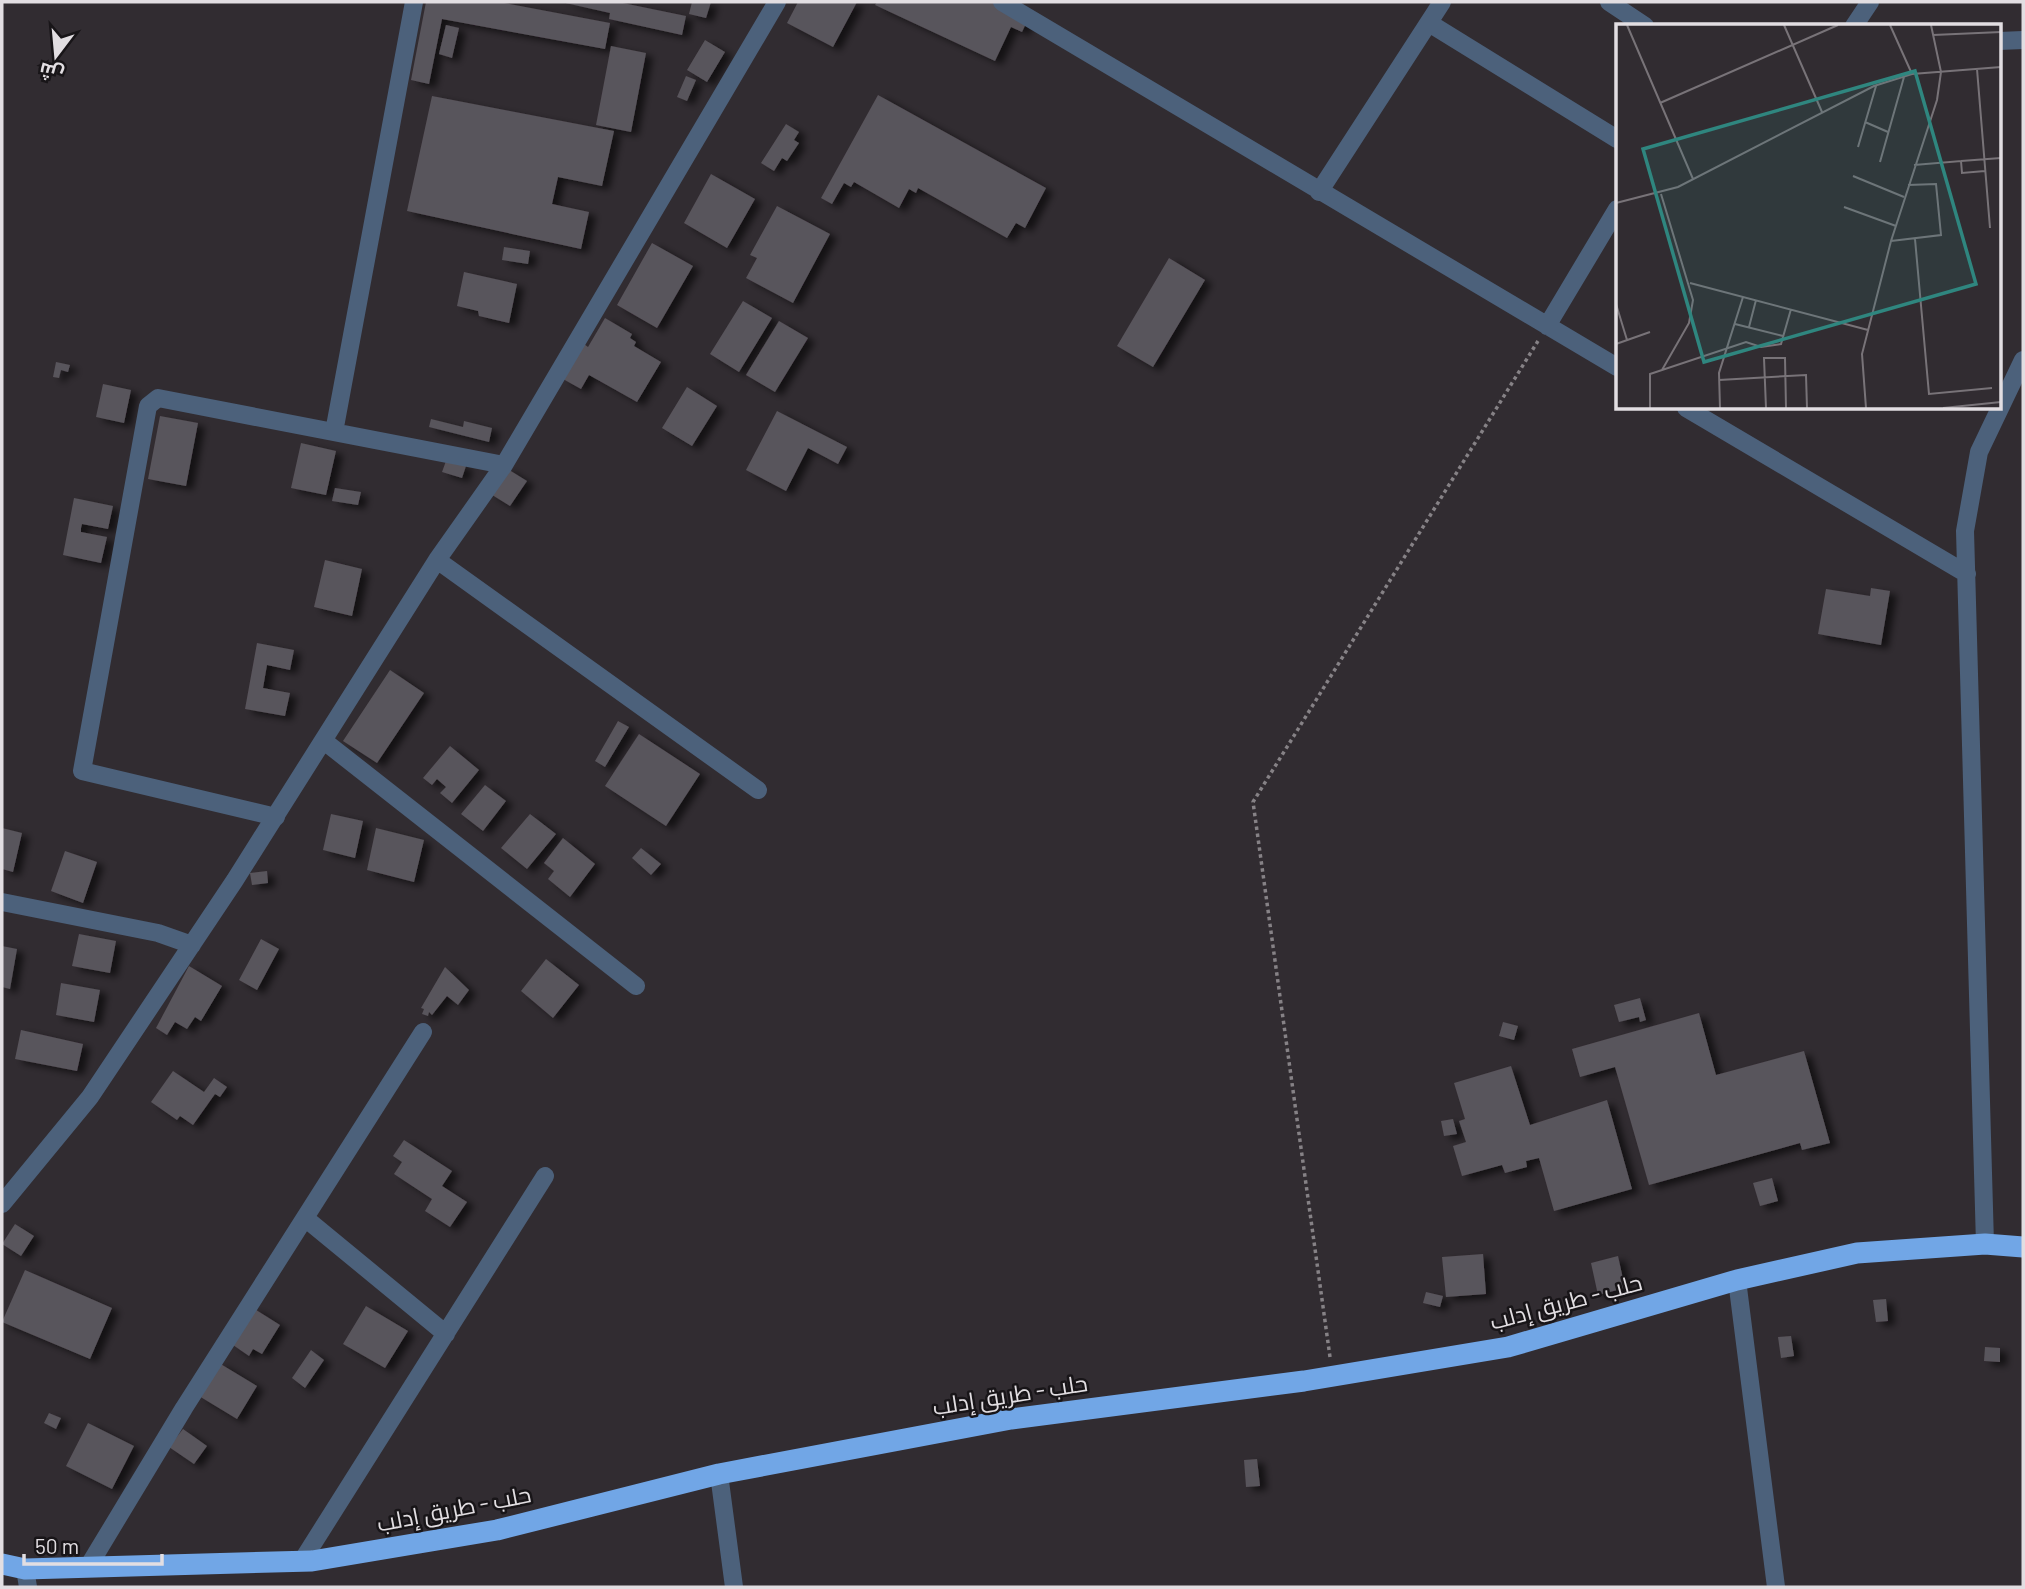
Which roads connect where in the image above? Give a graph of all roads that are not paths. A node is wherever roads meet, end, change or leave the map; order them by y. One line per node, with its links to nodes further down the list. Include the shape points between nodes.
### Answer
1 (414, 2): 21 (street)
2 (777, 2): 22 (street)
3 (1002, 2): 13 (street)
4 (1442, 2): 7 (street)
5 (1609, 2): 8 (street)
6 (1870, 2): 9 (street)
7 (1429, 23): 12 (street); 13 (street)
8 (1642, 24)
9 (1855, 24)
10 (2023, 40): 11 (street)
11 (2000, 41)
12 (1616, 138)
13 (1319, 192): 15 (street)
14 (1616, 211): 15 (street)
15 (1547, 326): 17 (street)
16 (2023, 360): 18 (street)
17 (1616, 366)
18 (2000, 408)
19 (1689, 410): 24 (street)
20 (1999, 410): 24 (street, via 1979,452 1965,531)
21 (334, 432): 22 (street); 27 (street, via 158,398 148,406 82,771)
22 (504, 465): 23 (street)
23 (437, 560): 25 (street); 26 (street)
24 (1967, 574): 35 (street)
25 (324, 741): 27 (street); 30 (street)
26 (758, 790)
27 (276, 817): 29 (street)
28 (2, 902): 29 (street, via 158,933)
29 (192, 945): 33 (street, via 90,1097)
30 (636, 986)
31 (423, 1032): 34 (street)
32 (545, 1176): 38 (street)
33 (2, 1204)
34 (305, 1218): 38 (street); 42 (street)
35 (1985, 1244): 36 (highway, حلب - طريق إدلب); 37 (highway, حلب - طريق إدلب, via 1857,1253)
36 (2023, 1247)
37 (1737, 1280): 39 (highway, حلب - طريق إدلب, via 1508,1347 1333,1376 1011,1419); 45 (street)
38 (446, 1334): 40 (street)
39 (719, 1474): 40 (highway, حلب - طريق إدلب, via 497,1530); 44 (street)
40 (302, 1561): 42 (highway, حلب - طريق إدلب)
41 (2, 1564): 43 (highway, حلب - طريق إدلب)
42 (88, 1567): 43 (highway, حلب - طريق إدلب)
43 (27, 1578)
44 (734, 1587)
45 (1776, 1587)

